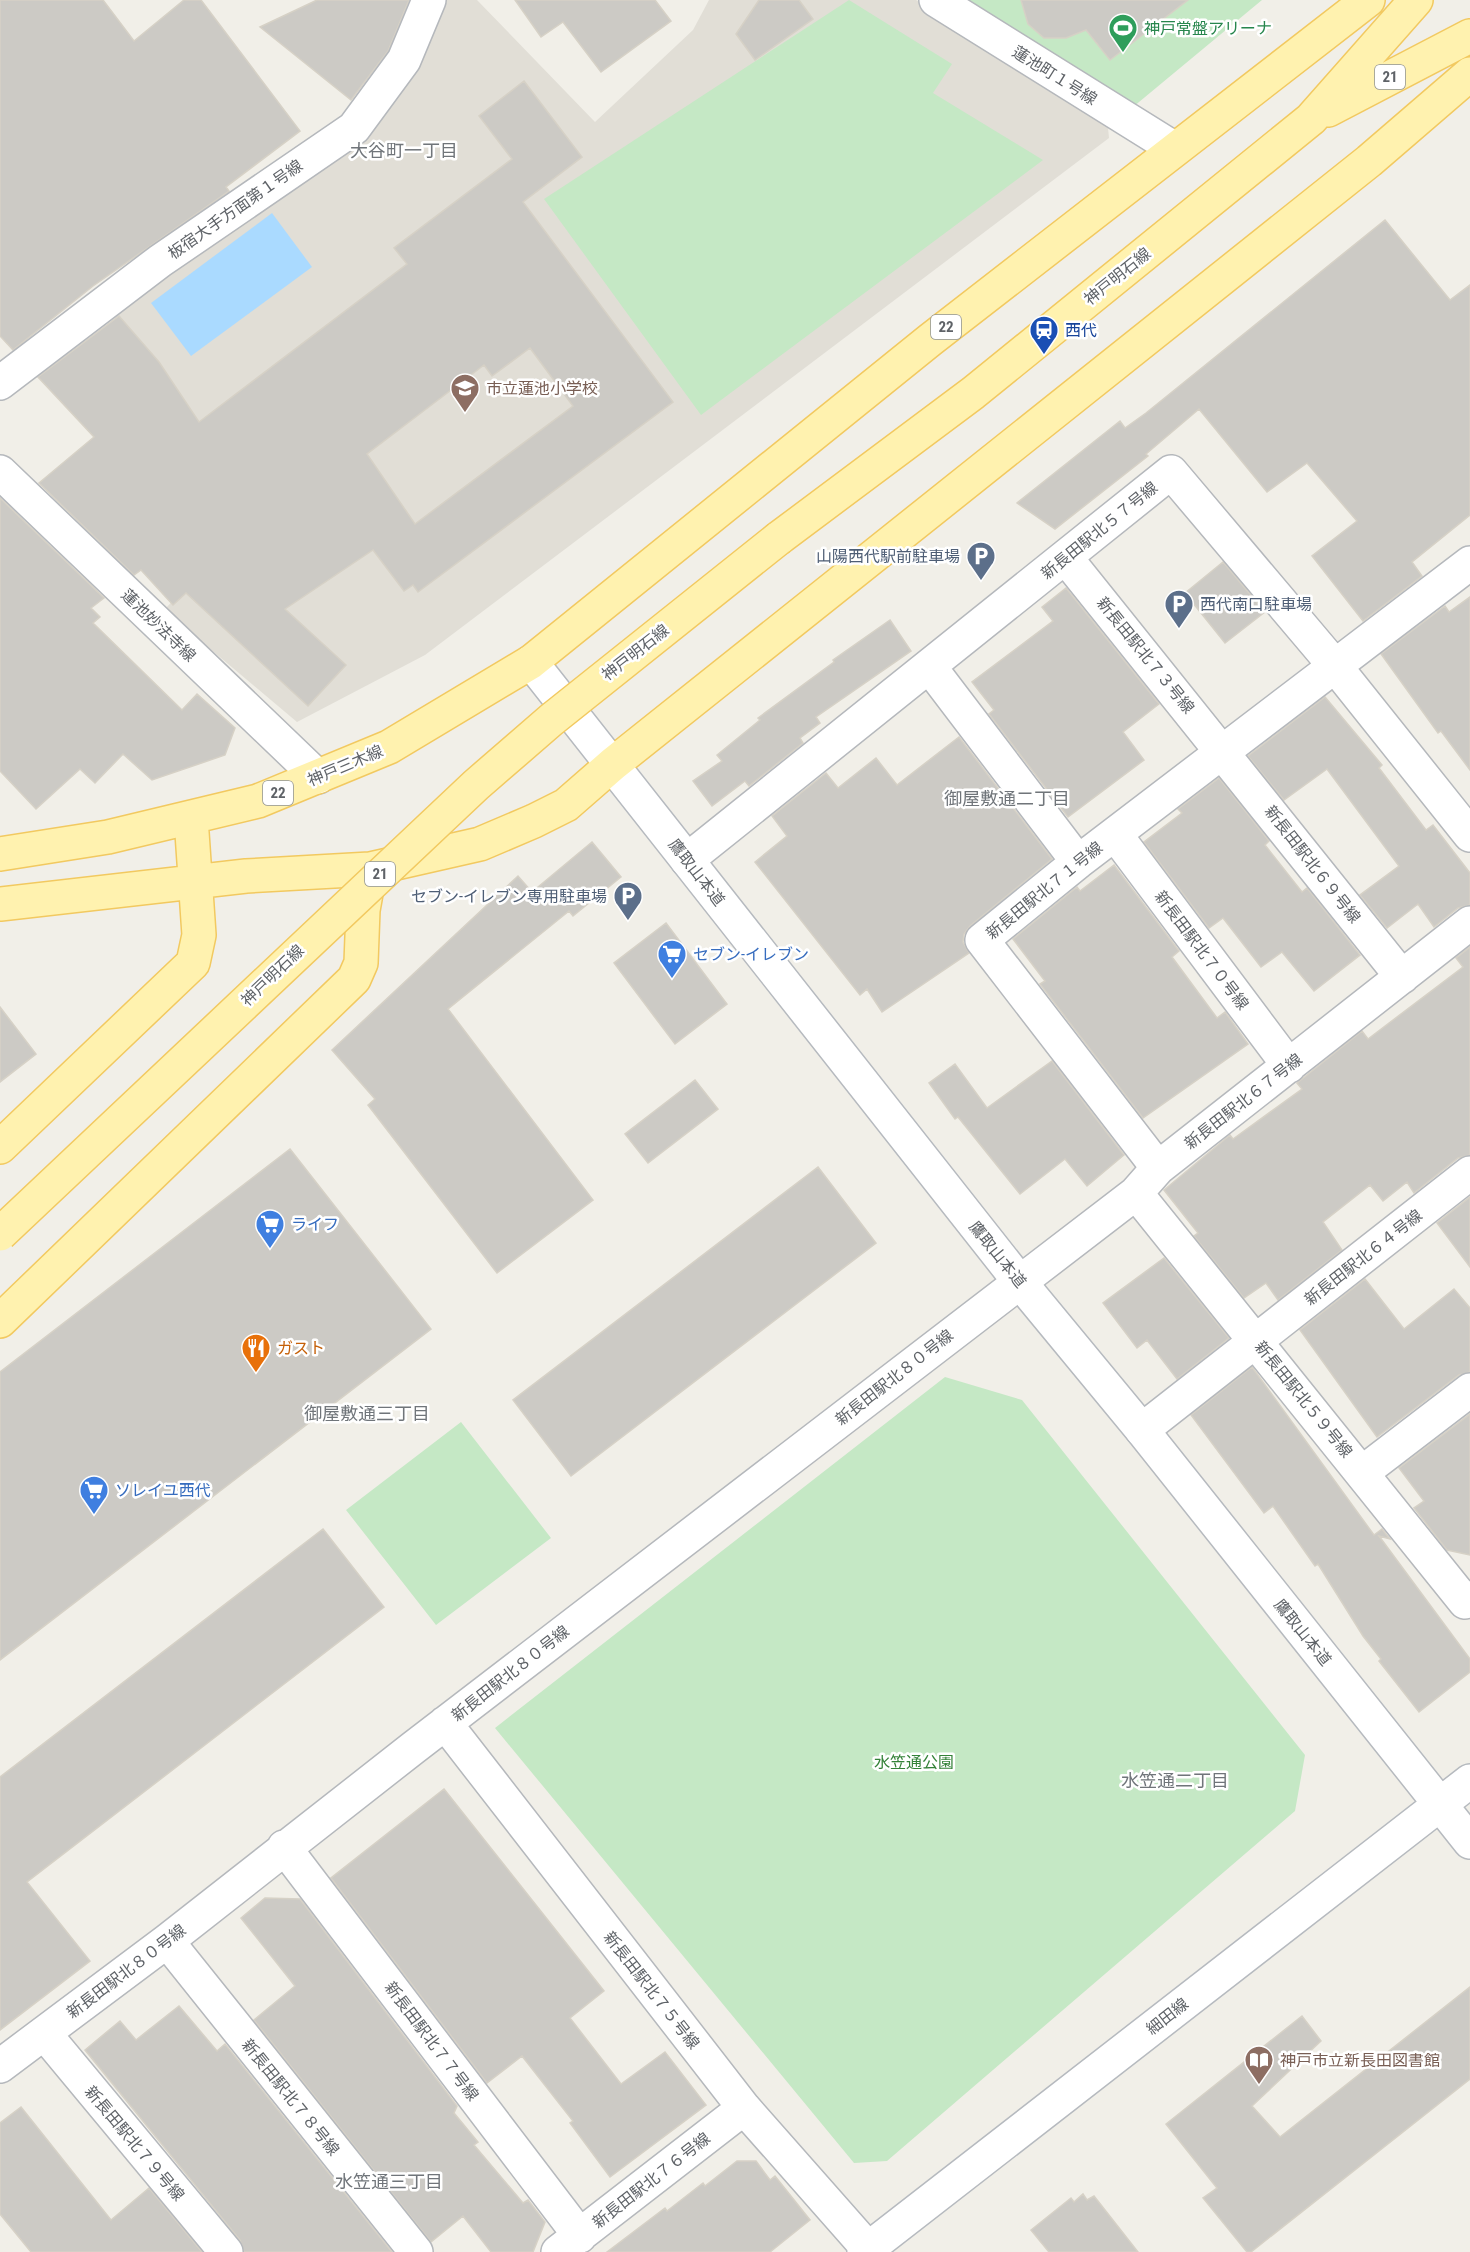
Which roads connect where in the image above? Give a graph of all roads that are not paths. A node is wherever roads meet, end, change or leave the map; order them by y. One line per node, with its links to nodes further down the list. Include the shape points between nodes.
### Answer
1 (429, 0): 9 (street, 板宿大手方面第１号線, via 404,60 354,128 160,261)
2 (936, 0): 8 (street, 蓮池町１号線)
3 (1368, 0): 8 (main road, 22)
4 (1416, 0): 7 (main road, 神戸明石線 / 21)
5 (1470, 36): 7 (main road, 神戸明石線 / 21)
6 (1470, 74): 17 (main road, via 1369,161)
7 (1311, 119): 35 (main road, 神戸明石線 / 21, bridge, via 973,393 779,538 550,720 476,785)
8 (1175, 148): 13 (main road, 22)
9 (0, 383)
10 (0, 472): 18 (street, 蓮池妙法寺線)
11 (1066, 558): 14 (street, 新長田駅北５７号線); 15 (street, 新長田駅北５７号線, via 1171,472); 16 (street, 新長田駅北７３号線)
12 (1470, 563): 15 (street, 新長田駅北７１号線)
13 (531, 662): 17 (street, 鷹取山本道); 18 (main road, 神戸三木線 / 22, via 389,747)
14 (929, 666): 23 (street, 新長田駅北５７号線); 24 (street)
15 (1335, 666): 16 (street, 新長田駅北７１号線); 21 (street, 新長田駅北５７号線)
16 (1225, 752): 20 (street, 新長田駅北７１号線); 29 (street, 新長田駅北６９号線)
17 (613, 764): 23 (street, 鷹取山本道); 25 (main road, via 566,805 534,821 480,844)
18 (318, 777): 19 (main road, 神戸三木線 / 22, via 252,803)
19 (191, 818): 22 (main road, 神戸三木線 / 22, via 108,837); 26 (main road)
20 (1115, 834): 24 (street, 新長田駅北７１号線); 30 (street, 新長田駅北７０号線)
21 (1470, 834)
22 (0, 854)
23 (687, 860): 36 (street, 鷹取山本道)
24 (1078, 862): 32 (street, 新長田駅北７１号線, via 982,940)
25 (370, 869): 26 (main road); 37 (main road, via 363,910 361,963 354,979)
26 (195, 883): 27 (main road); 31 (main road, via 199,935 193,963)
27 (0, 904)
28 (1470, 923): 29 (street, 新長田駅北６７号線)
29 (1402, 977): 30 (street, 新長田駅北６７号線)
30 (1288, 1066): 32 (street, 新長田駅北６７号線)
31 (0, 1147)
32 (1158, 1168): 34 (street, 新長田駅北６７号線)
33 (1470, 1173): 38 (street, 新長田駅北６４号線)
34 (1136, 1193): 36 (street, 新長田駅北６７号線); 38 (street, 新長田駅北５９号線)
35 (0, 1234)
36 (1019, 1281): 40 (street, 鷹取山本道); 43 (street, 新長田駅北８０号線)
37 (0, 1321)
38 (1257, 1341): 40 (street, 新長田駅北６４号線); 41 (street, 新長田駅北５９号線)
39 (1470, 1390): 41 (street)
40 (1142, 1430): 45 (street, 鷹取山本道)
41 (1363, 1472): 42 (street, 新長田駅北５９号線, via 1465,1602)
42 (1470, 1598)
43 (445, 1723): 47 (street, 新長田駅北８０号線); 51 (street, 新長田駅北７５号線)
44 (1470, 1781): 45 (street, 細田線)
45 (1440, 1804): 46 (street, 鷹取山本道); 53 (street, 細田線)
46 (1470, 1842)
47 (284, 1847): 48 (street, 新長田駅北８０号線); 52 (street, 新長田駅北７７号線)
48 (167, 1941): 49 (street, 新長田駅北８０号線); 55 (street, 新長田駅北７８号線)
49 (44, 2033): 50 (street, 新長田駅北８０号線); 54 (street, 新長田駅北７９号線)
50 (0, 2066)
51 (744, 2108): 52 (street, 新長田駅北７６号線); 53 (street, 新長田駅北７５号線)
52 (569, 2244)
53 (868, 2251)
54 (226, 2252)
55 (416, 2252)

